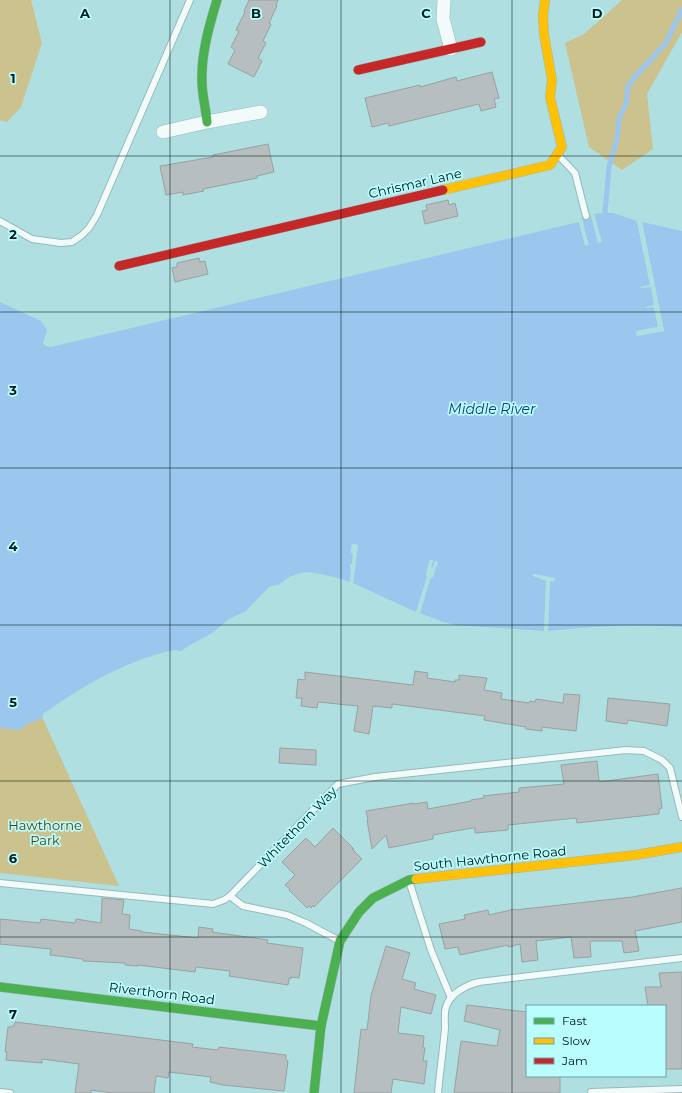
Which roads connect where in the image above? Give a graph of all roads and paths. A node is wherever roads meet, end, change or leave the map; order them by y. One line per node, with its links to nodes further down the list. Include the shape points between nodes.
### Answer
1 (190, 0): 13 (lane, via 101,208 89,228 72,242 47,242 32,239)
2 (217, 0): 9 (street, via 204,54 202,83)
3 (444, 0): 6 (street, via 443,19)
4 (545, 0): 11 (street, via 544,34 552,80 550,97 562,146)
5 (481, 42): 6 (street)
6 (451, 49): 7 (street)
7 (358, 70)
8 (262, 112): 9 (street)
9 (207, 122): 10 (street)
10 (163, 132)
11 (557, 154): 12 (lane, via 575,173); 14 (street, Chrismar Lane, via 550,165)
12 (586, 216)
13 (0, 221)
14 (119, 266)
15 (682, 817): 19 (lane, Whitethorn Way, via 670,768 662,760 644,751 626,750 375,777 338,784)
16 (682, 847): 17 (street, South Hawthorne Road, via 636,855)
17 (409, 880): 20 (street, South Hawthorne Road, via 373,898 359,912); 23 (lane, via 431,950)
18 (0, 883): 19 (lane, Whitethorn Way, via 213,904)
19 (230, 896): 20 (lane, via 243,906 288,915)
20 (340, 941): 24 (street, South Hawthorne Road)
21 (682, 958): 23 (lane, via 479,982 469,984)
22 (0, 987): 24 (street, Riverthorn Road)
23 (451, 998): 29 (lane, via 446,1006)
24 (320, 1026): 28 (street, South Hawthorne Road)
25 (682, 1089): 30 (lane)
26 (0, 1092): 27 (lane)
27 (10, 1093)
28 (314, 1093)
29 (438, 1093)
30 (591, 1093)

